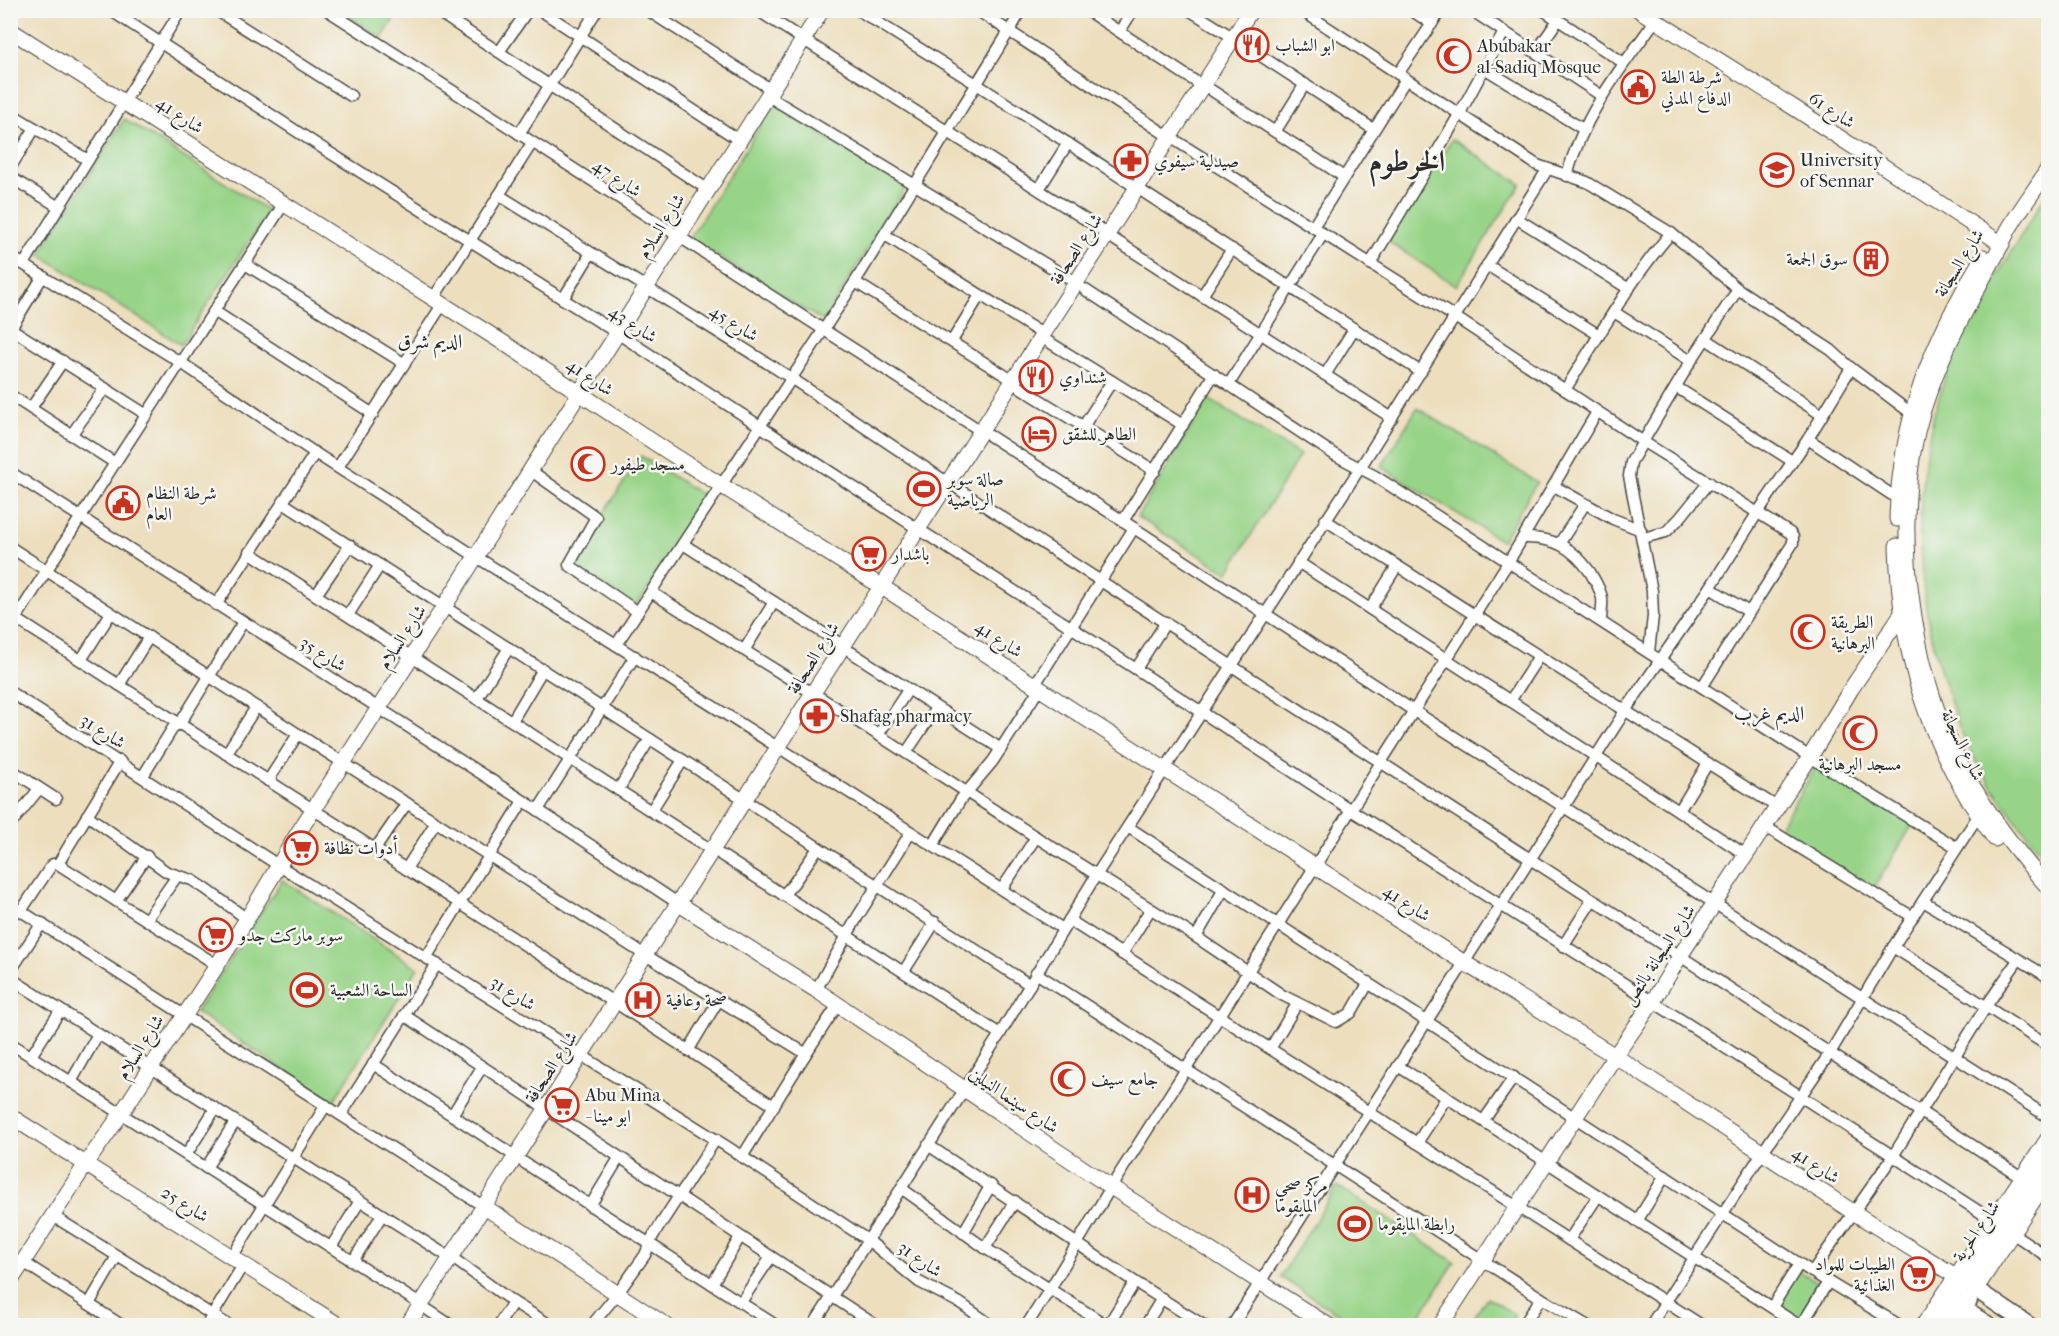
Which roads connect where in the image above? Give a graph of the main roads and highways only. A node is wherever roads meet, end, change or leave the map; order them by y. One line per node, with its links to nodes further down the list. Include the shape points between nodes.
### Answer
1 (822, 10): 9 (main road, شارع السلام)
2 (1251, 10): 6 (main road, شارع الصحافة)
3 (1261, 10): 6 (main road, شارع الصحافة)
4 (1639, 10): 8 (main road, شارع 61)
5 (10, 30): 9 (main road, شارع 41)
6 (1238, 40): 10 (main road, شارع الصحافة)
7 (2049, 169): 8 (main road, شارع السجانة)
8 (1998, 242): 11 (main road, شارع السجانة, via 1957,323 1922,416 1911,471); 11 (main road, شارع السجانة, via 1947,319 1911,413 1898,499 1898,570)
9 (579, 393): 10 (main road, شارع 41); 20 (main road, شارع السلام, via 247,919)
10 (885, 589): 15 (main road, شارع الصحافة); 16 (main road, شارع 41)
11 (1907, 611): 12 (main road, شارع السجانة, via 1948,738); 12 (main road, شارع السجانة, via 1917,684 1932,730 1978,816); 16 (main road, شارع السجانة بالنص, via 1851,689)
12 (2009, 850): 13 (main road); 14 (main road)
13 (2049, 887)
14 (2049, 900)
15 (682, 906): 22 (main road, شارع الصحافة); 32 (main road, شارع سينما النيلين)
16 (1615, 1056): 25 (main road, شارع 41); 33 (main road, شارع السجانة بالنص)
17 (10, 1116): 20 (main road, شارع 25)
18 (2049, 1139): 21 (main road)
19 (2049, 1159): 21 (main road, شارع الحرية)
20 (86, 1164): 24 (main road, شارع السلام); 28 (main road, شارع 25)
21 (2038, 1185): 23 (main road); 23 (main road, شارع الحرية)
22 (487, 1209): 27 (main road, شارع الصحافة); 31 (main road)
23 (2002, 1227): 25 (main road, شارع الحرية)
24 (10, 1282)
25 (1966, 1283): 26 (main road, شارع الحرية); 38 (main road)
26 (1953, 1303): 34 (main road); 35 (main road, شارع الحرية); 36 (main road, شارع الحرية); 37 (main road)
27 (424, 1307): 29 (main road, شارع الصحافة); 30 (main road, شارع الصحافة)
28 (340, 1326)
29 (406, 1326)
30 (419, 1326)
31 (667, 1326)
32 (1329, 1326)
33 (1440, 1326)
34 (1923, 1326)
35 (1937, 1326)
36 (1953, 1326)
37 (1989, 1326)
38 (2030, 1326)

